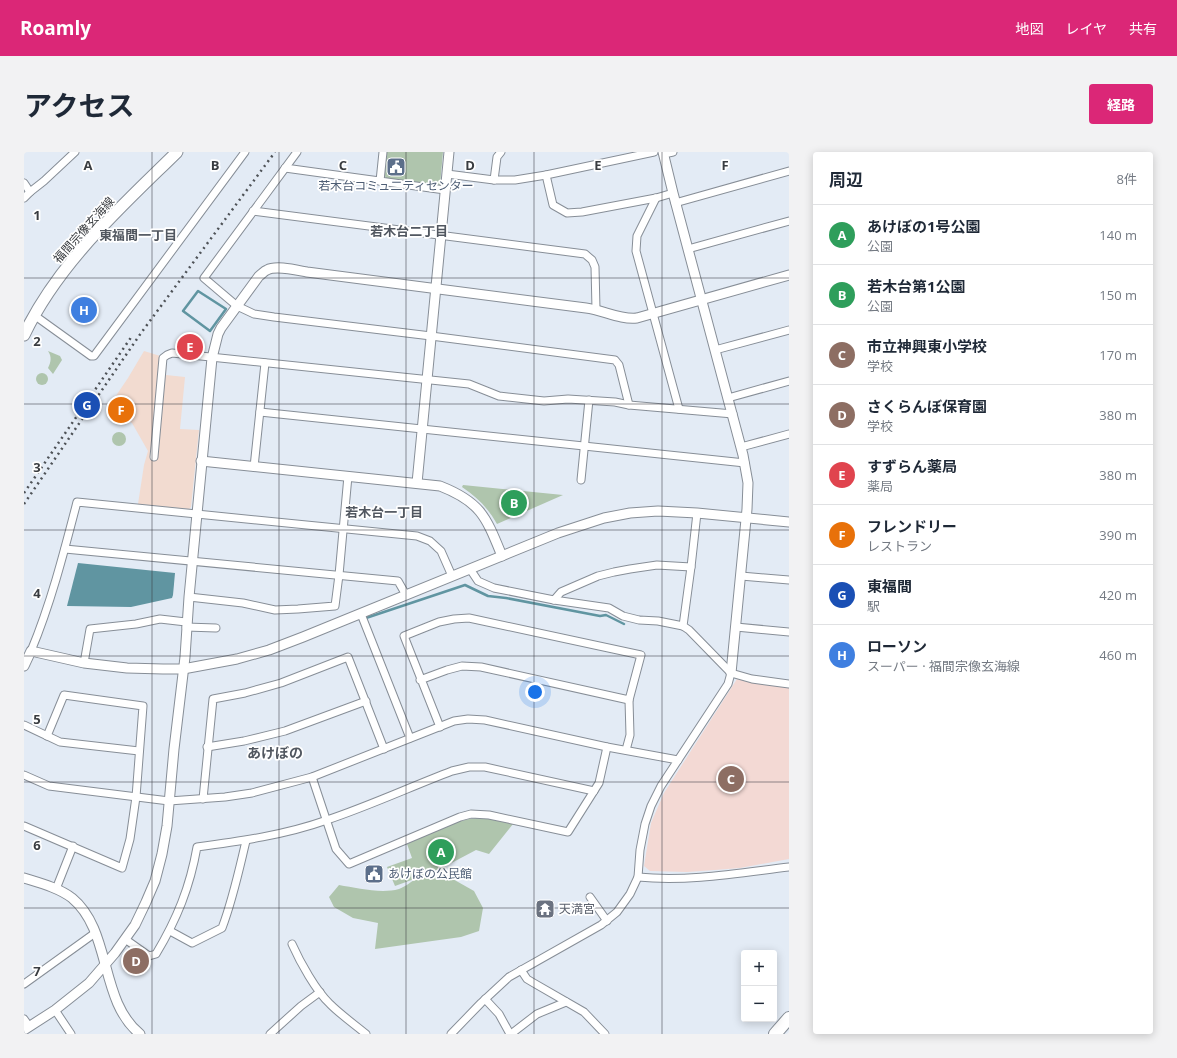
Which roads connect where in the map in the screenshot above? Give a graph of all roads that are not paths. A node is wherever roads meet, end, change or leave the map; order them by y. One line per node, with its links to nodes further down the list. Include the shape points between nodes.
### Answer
1 (75, 152): 18 (street)
2 (177, 152): 33 (main road, 福間宗像玄海線, via 90,239 59,276)
3 (245, 152): 33 (street, via 94,356)
4 (297, 152): 10 (street)
5 (383, 152): 15 (street)
6 (449, 152): 12 (street)
7 (501, 152): 14 (street, via 497,157)
8 (654, 152): 13 (street)
9 (667, 153): 19 (street)
10 (285, 168): 15 (street); 23 (street)
11 (789, 171): 22 (street)
12 (447, 174): 14 (street); 17 (street)
13 (546, 175): 14 (street, via 515,180); 21 (street, via 553,205 567,213)
14 (494, 180)
15 (380, 181): 17 (street)
16 (24, 183): 18 (street)
17 (445, 190): 25 (street)
18 (30, 192): 20 (street)
19 (672, 193): 21 (street); 22 (street)
20 (24, 198)
21 (656, 198): 32 (street, via 637,236 636,250)
22 (675, 203): 26 (street)
23 (253, 211): 25 (street); 30 (street, via 204,278)
24 (789, 221): 26 (street)
25 (440, 235): 28 (street); 31 (street, via 585,254 595,267)
26 (688, 249): 29 (street)
27 (789, 275): 29 (street)
28 (435, 288): 30 (street, via 271,268 259,276); 31 (street); 36 (street)
29 (702, 299): 32 (street); 37 (street)
30 (237, 306): 36 (street, via 254,314); 38 (street, via 218,334)
31 (596, 309): 32 (street, via 628,319)
32 (653, 313): 45 (street)
33 (34, 315): 35 (main road, 福間宗像玄海線)
34 (789, 330): 37 (street)
35 (24, 335)
36 (431, 336): 40 (street); 44 (street, via 615,360 619,364)
37 (715, 350): 42 (street)
38 (212, 358): 39 (street); 52 (street, via 172,353 163,358); 53 (street)
39 (265, 363): 40 (street); 46 (street)
40 (426, 380): 43 (street, via 469,384 499,396 544,401); 48 (street)
41 (789, 381): 42 (street)
42 (728, 398): 47 (street)
43 (589, 400): 44 (street); 50 (street)
44 (628, 406): 45 (street)
45 (679, 409): 47 (street)
46 (260, 412): 48 (street); 55 (street)
47 (732, 414): 51 (street)
48 (422, 429): 50 (street); 58 (street)
49 (789, 434): 51 (street)
50 (584, 447): 54 (street); 57 (street)
51 (741, 447): 54 (street)
52 (154, 457)
53 (201, 461): 55 (street); 60 (street)
54 (745, 463): 61 (street, via 748,483)
55 (254, 467): 56 (street)
56 (348, 476): 58 (street); 63 (street)
57 (581, 480)
58 (417, 483): 65 (street, via 440,486 456,492 475,506 484,516)
59 (697, 513): 61 (street); 65 (street, via 658,511 604,518 558,533); 67 (street)
60 (196, 514): 63 (street); 64 (street, via 77,502); 66 (street)
61 (746, 518): 62 (street); 71 (street)
62 (789, 522)
63 (344, 529): 69 (street); 70 (street, via 417,536 430,541 441,551)
64 (65, 549): 66 (street); 82 (street)
65 (502, 556): 68 (street)
66 (192, 560): 69 (street); 74 (street)
67 (691, 567): 75 (street, via 657,566 614,572 561,592); 78 (street)
68 (470, 569): 70 (street); 75 (street, via 478,581 494,588)
69 (339, 575): 73 (street, via 398,582); 74 (street, via 335,606 275,610 244,603)
70 (452, 576): 73 (street)
71 (741, 576): 72 (street); 79 (street)
72 (789, 580)
73 (406, 595): 76 (street)
74 (188, 597): 77 (street)
75 (554, 600): 78 (street, via 609,608 623,616 639,620)
76 (361, 614): 85 (street, via 269,650); 94 (street)
77 (186, 624): 80 (street); 83 (street, via 160,619 90,629); 85 (street)
78 (683, 626): 86 (street)
79 (736, 627): 81 (street); 86 (street)
80 (216, 628)
81 (789, 632)
82 (31, 651): 83 (street); 84 (street)
83 (84, 663): 85 (street, via 127,668)
84 (24, 666)
85 (183, 669): 106 (street)
86 (731, 672): 88 (street, via 752,679); 100 (street, via 728,684)
87 (420, 680): 89 (street, via 462,666 481,667); 89 (street, via 404,636 439,622 469,618 641,655); 92 (street)
88 (789, 684)
89 (629, 700): 98 (street, via 630,735)
90 (366, 701): 96 (street, via 286,731); 96 (street, via 348,657 281,683 213,699); 97 (street)
91 (24, 725): 93 (street)
92 (440, 727): 94 (street); 95 (street, via 454,721 485,720)
93 (47, 736): 99 (street, via 60,742); 99 (street, via 64,695 143,706)
94 (410, 738): 97 (street)
95 (607, 747): 98 (street); 103 (street, via 599,783)
96 (208, 748): 105 (street)
97 (384, 749): 102 (street)
98 (626, 750): 100 (street)
99 (139, 751): 104 (street)
100 (678, 760): 112 (street, via 651,806 640,850)
101 (24, 775): 104 (street, via 49,786)
102 (312, 777): 105 (street, via 252,793); 107 (street)
103 (594, 791): 107 (street, via 485,767 469,767 452,771); 107 (street, via 568,832 488,815 471,814 349,864 336,849)
104 (136, 798): 106 (street); 110 (street, via 130,839 122,868)
105 (203, 799): 106 (street)
106 (169, 801): 119 (street, via 167,826 155,881 135,925)
107 (327, 820): 109 (street)
108 (24, 826): 110 (street)
109 (246, 841): 117 (street, via 197,847 186,892); 117 (street, via 237,882 222,928 192,943)
110 (73, 846): 114 (street)
111 (789, 867): 112 (street, via 703,878)
112 (638, 877): 116 (street, via 622,906)
113 (24, 878): 114 (street)
114 (56, 889): 118 (street, via 81,907)
115 (590, 897): 116 (street)
116 (607, 921): 122 (street)
117 (170, 931): 119 (street, via 156,954 149,956)
118 (95, 933): 121 (street); 123 (street)
119 (125, 939): 121 (street)
120 (292, 944): 124 (street, via 299,960)
121 (105, 966): 127 (street, via 89,983); 131 (street, via 120,1008)
122 (521, 970): 125 (street, via 509,977); 126 (street, via 527,979)
123 (24, 984)
124 (320, 992): 132 (street); 133 (street, via 329,1004)
125 (485, 999): 134 (street); 135 (street, via 499,1014)
126 (566, 1002): 135 (street, via 537,1014); 136 (street, via 584,1012)
127 (55, 1010): 129 (street); 130 (street)
128 (789, 1018): 137 (highway)
129 (26, 1025)
130 (71, 1034)
131 (140, 1034)
132 (270, 1034)
133 (366, 1034)
134 (451, 1034)
135 (511, 1034)
136 (605, 1034)
137 (776, 1034)

